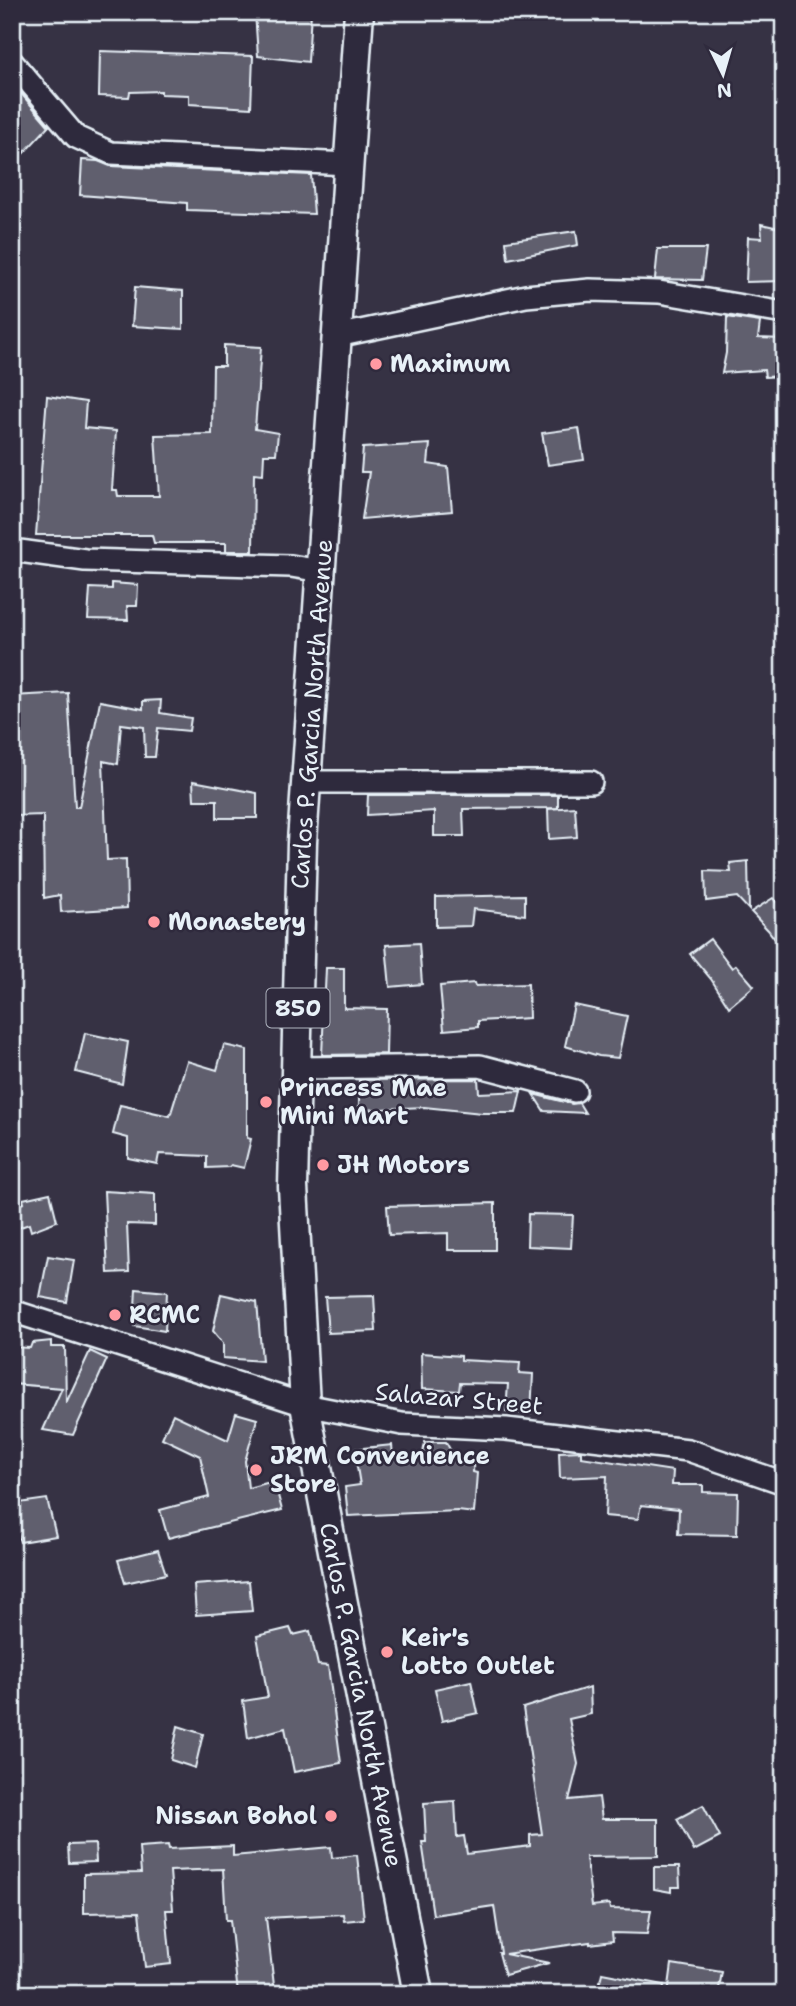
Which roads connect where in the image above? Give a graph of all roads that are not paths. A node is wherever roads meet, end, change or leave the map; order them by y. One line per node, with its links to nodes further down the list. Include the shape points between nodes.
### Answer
1 (359, 12): 3 (main road, Carlos P. Garcia North Avenue / 850)
2 (12, 62): 3 (street, via 76,137 111,153)
3 (349, 164): 5 (main road, Carlos P. Garcia North Avenue / 850)
4 (784, 313): 5 (street, via 659,292 590,290 526,296)
5 (337, 336): 7 (main road, Carlos P. Garcia North Avenue / 850)
6 (12, 550): 7 (street, via 85,560 291,566)
7 (321, 571): 8 (main road, Carlos P. Garcia North Avenue / 850)
8 (306, 782): 9 (street); 10 (main road, Carlos P. Garcia North Avenue / 850)
9 (591, 782)
10 (296, 1068): 11 (street, via 480,1066); 13 (main road, Carlos P. Garcia North Avenue / 850, via 293,1186)
11 (575, 1091)
12 (12, 1311): 13 (street, Salazar Street)
13 (305, 1405): 14 (street, Salazar Street, via 402,1424 506,1429 688,1450); 15 (main road, Carlos P. Garcia North Avenue / 850)
14 (784, 1483)
15 (418, 1994)

